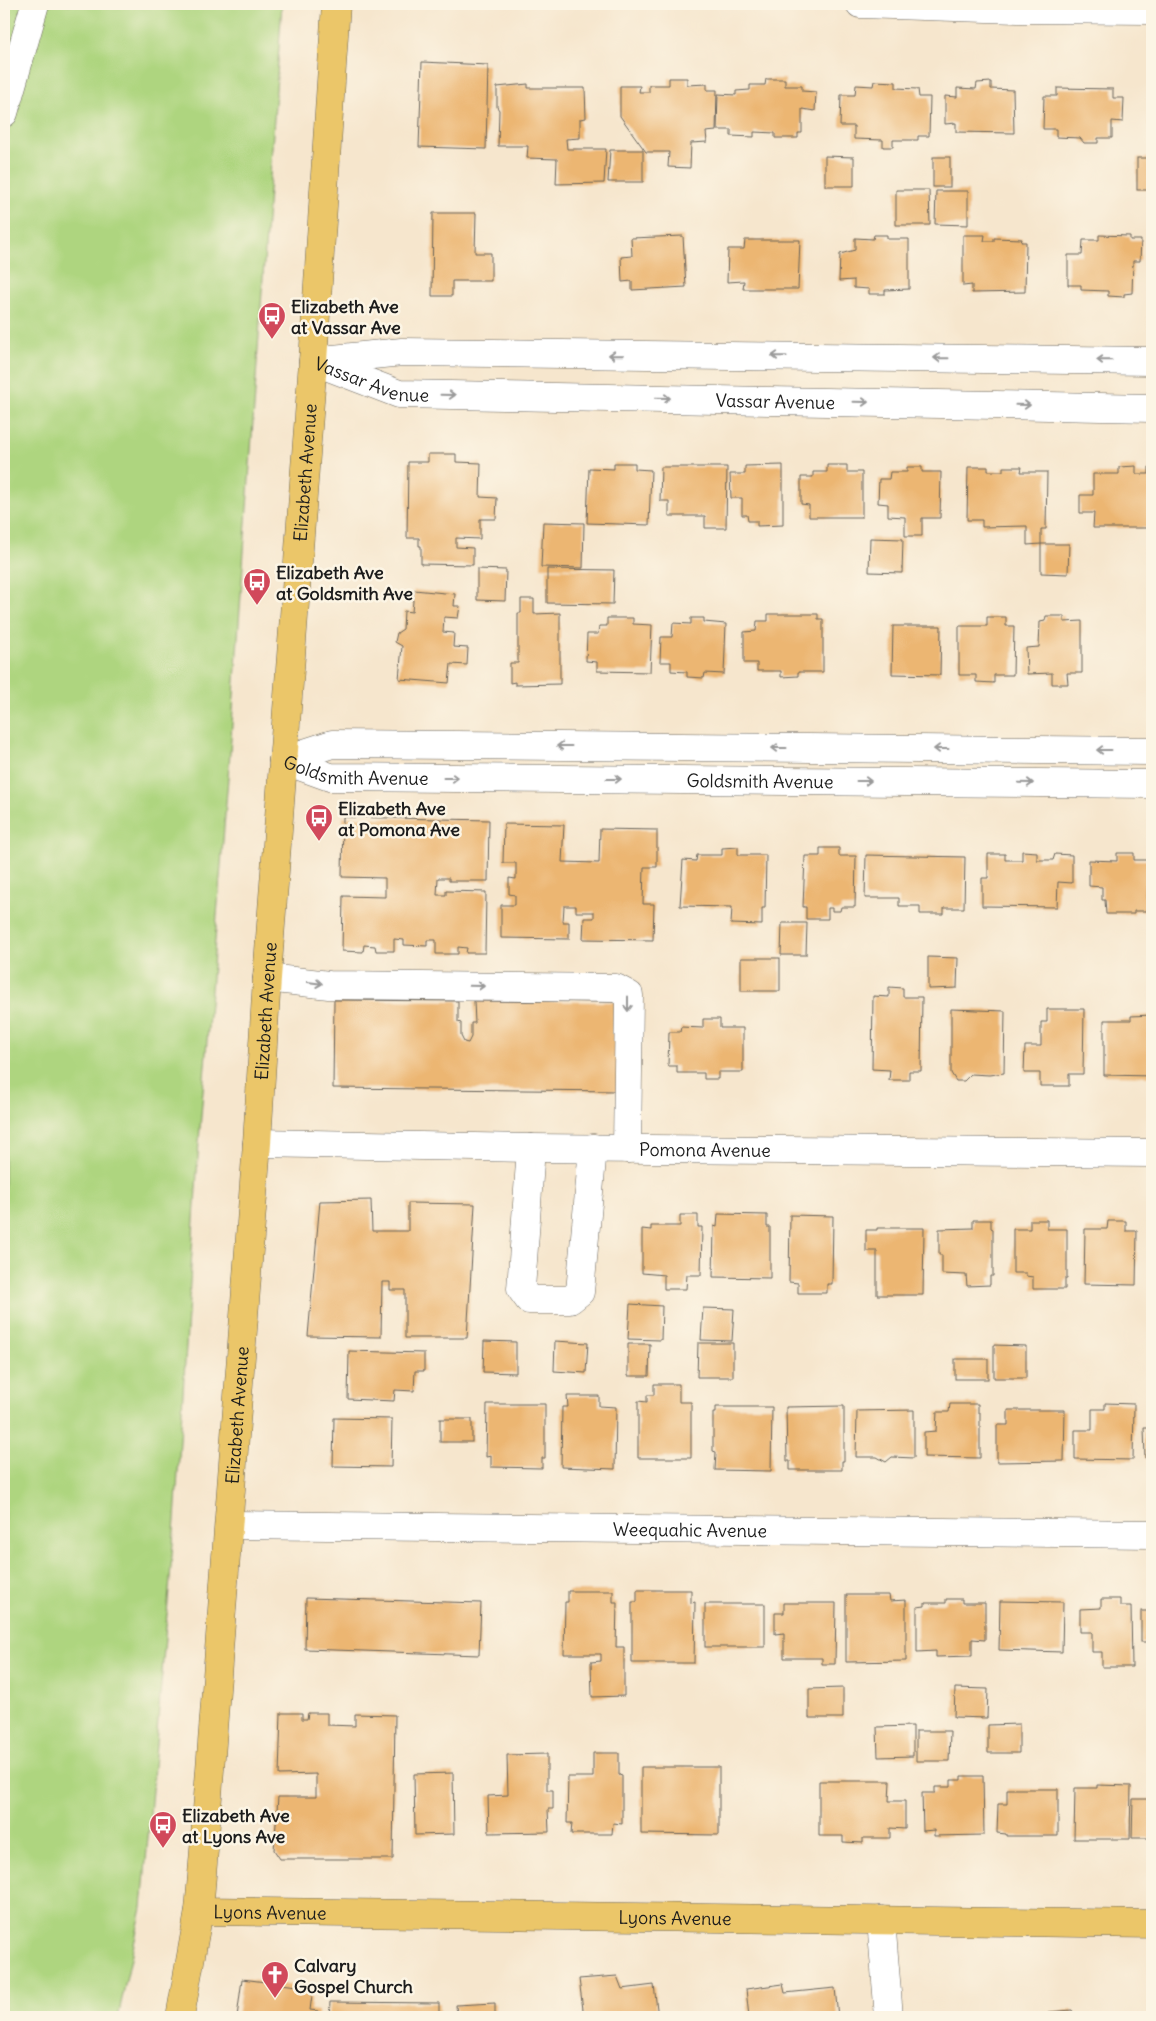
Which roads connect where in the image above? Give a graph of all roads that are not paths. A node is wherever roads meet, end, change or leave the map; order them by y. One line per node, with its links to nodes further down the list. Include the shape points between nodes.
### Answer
1 (36, 4): 5 (street)
2 (336, 4): 6 (main road, Elizabeth Avenue)
3 (860, 4): 4 (street)
4 (1152, 10)
5 (4, 113)
6 (313, 360): 7 (street, Vassar Avenue, one-way to 6, via 402,352); 8 (street, Vassar Avenue, one-way to 8, via 399,394); 12 (main road, Elizabeth Avenue)
7 (1152, 361)
8 (1152, 408)
9 (668, 747): 10 (street, Goldsmith Avenue, one-way to 9); 12 (street, Goldsmith Avenue, one-way to 12, via 332,744); 13 (street)
10 (985, 749): 11 (street, Goldsmith Avenue, one-way to 10); 14 (street)
11 (1152, 751)
12 (283, 760): 13 (street, Goldsmith Avenue, one-way to 13, via 330,777); 16 (main road, Elizabeth Avenue)
13 (667, 780): 14 (street, Goldsmith Avenue, one-way to 14)
14 (984, 782): 15 (street, Goldsmith Avenue, one-way to 15)
15 (1152, 784)
16 (266, 978): 17 (main road, Elizabeth Avenue); 20 (street, one-way to 20, via 329,985 616,988 628,995)
17 (257, 1142): 18 (street, Pomona Avenue); 22 (main road, Elizabeth Avenue)
18 (531, 1148): 19 (street, Pomona Avenue); 19 (street, via 521,1289 529,1300 570,1300 580,1292)
19 (593, 1148): 20 (street, Pomona Avenue)
20 (628, 1149): 21 (street, Pomona Avenue)
21 (1152, 1152)
22 (229, 1525): 23 (street, Weequahic Avenue); 24 (main road, Elizabeth Avenue)
23 (1152, 1534)
24 (199, 1911): 25 (main road, Lyons Avenue); 27 (main road, Elizabeth Avenue)
25 (881, 1920): 26 (main road, Lyons Avenue); 28 (street)
26 (1152, 1924)
27 (180, 2017)
28 (889, 2017)

